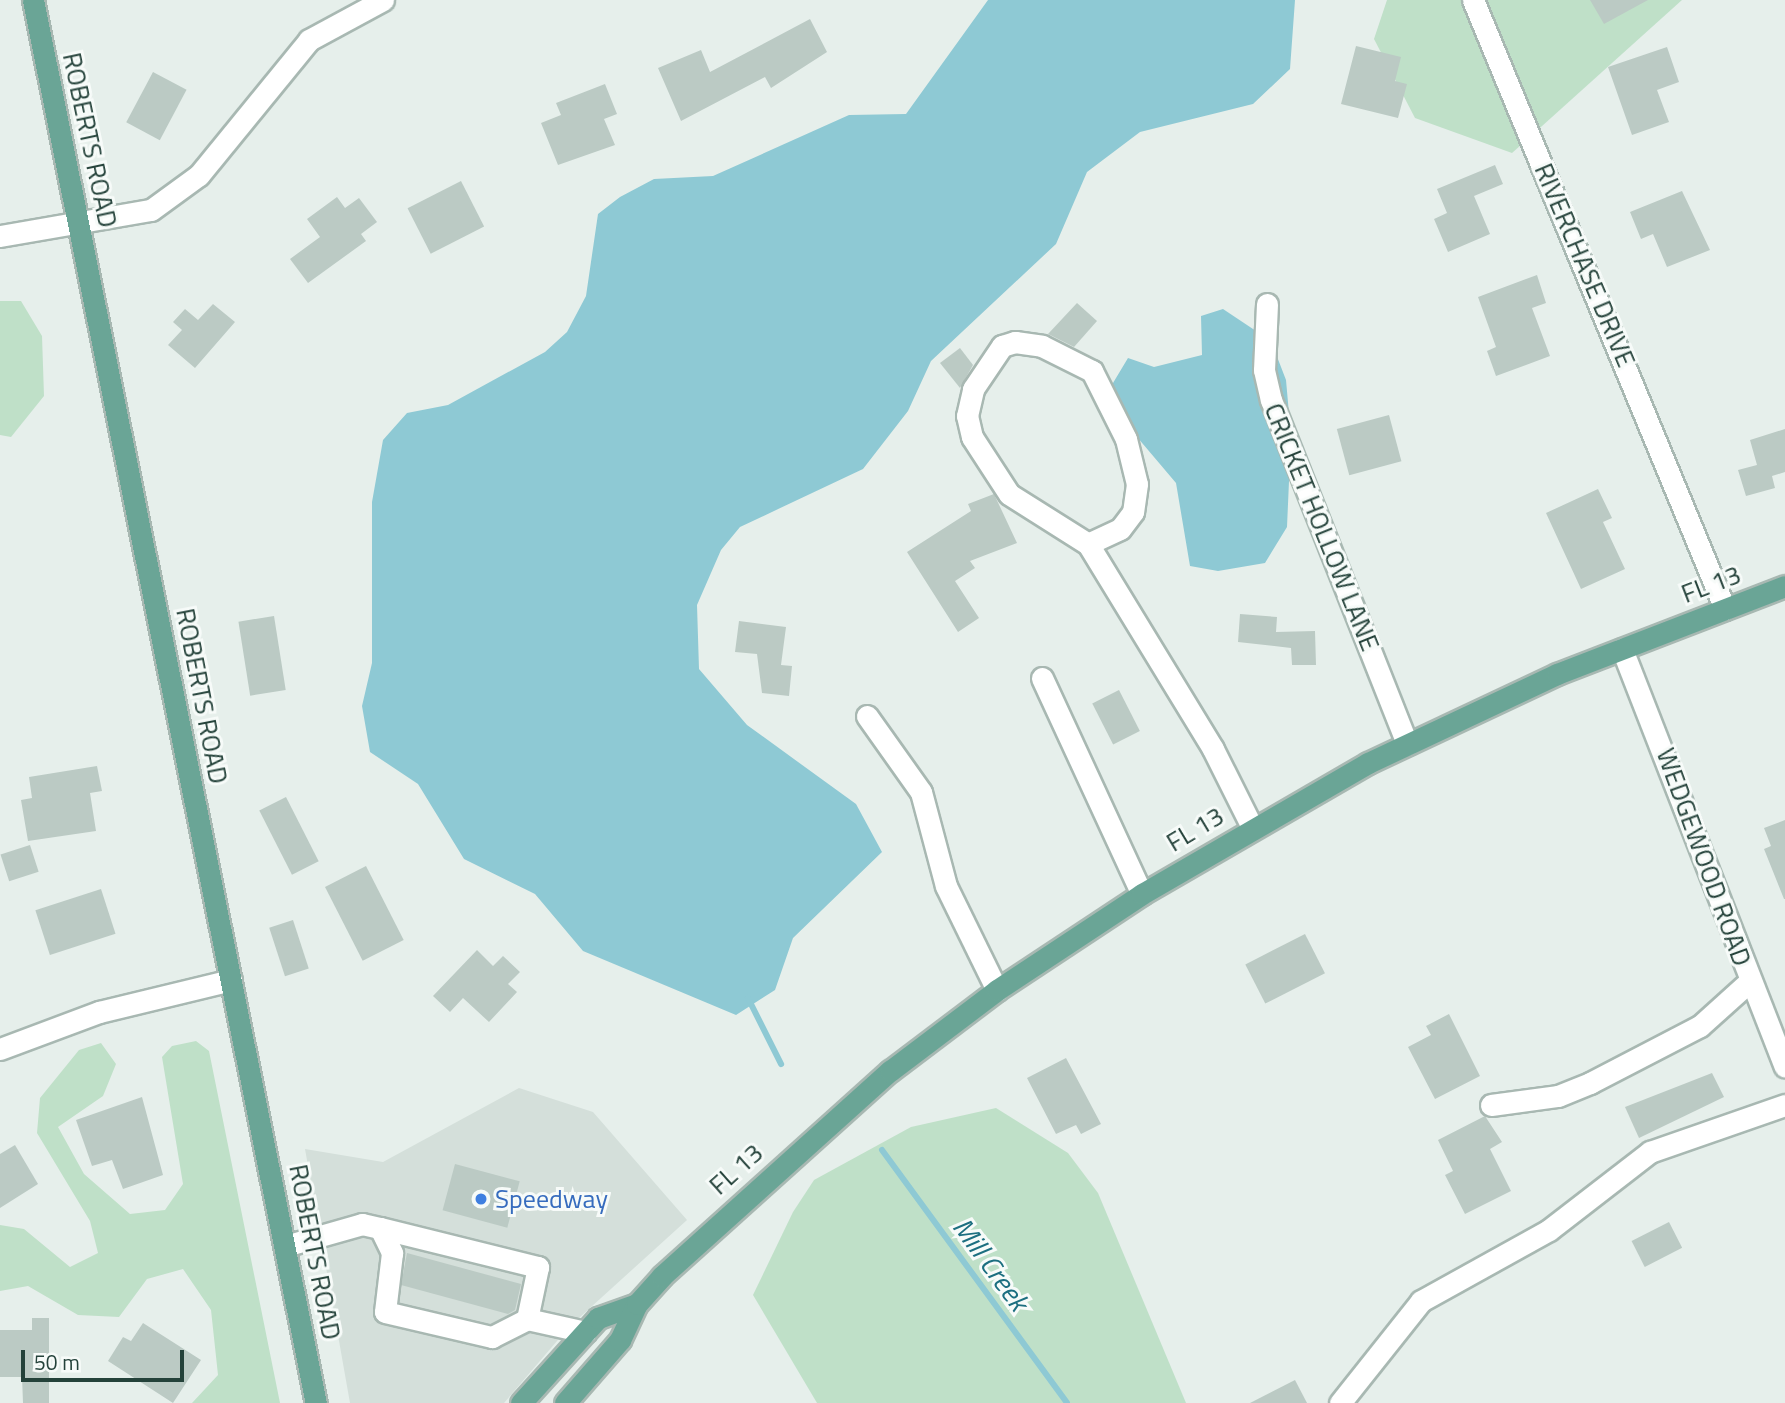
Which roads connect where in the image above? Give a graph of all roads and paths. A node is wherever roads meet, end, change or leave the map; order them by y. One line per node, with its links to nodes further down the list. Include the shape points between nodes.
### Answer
1 (33, 0): 4 (main road, ROBERTS ROAD)
2 (383, 0): 4 (street, via 293,54 179,193 151,210)
3 (1473, 0): 9 (street, RIVERCHASE DRIVE)
4 (78, 218): 5 (street); 16 (main road, ROBERTS ROAD)
5 (0, 236)
6 (1267, 304): 13 (street, CRICKET HOLLOW LANE, via 1264,370 1271,400)
7 (1088, 544): 7 (street, via 1009,494 972,437 967,416 973,388 1002,346 1042,346 1092,371 1126,439 1137,484 1133,512 1120,529); 14 (street, via 1219,760)
8 (1785, 586): 9 (main road, FL 13)
9 (1725, 609): 10 (main road, FL 13)
10 (1622, 649): 13 (main road, FL 13); 17 (street, WEDGEWOOD ROAD)
11 (1042, 678): 15 (street)
12 (867, 716): 18 (street, via 921,792 946,886)
13 (1407, 744): 14 (main road, FL 13)
14 (1252, 827): 15 (main road, FL 13)
15 (1142, 894): 18 (main road, FL 13)
16 (231, 980): 19 (street, via 99,1012); 24 (main road, ROBERTS ROAD)
17 (1750, 981): 20 (street, WEDGEWOOD ROAD); 21 (street, via 1700,1026 1590,1083 1558,1096)
18 (997, 990): 25 (main road, FL 13, via 890,1071 705,1235)
19 (0, 1049)
20 (1785, 1066)
21 (1491, 1105)
22 (1785, 1105): 31 (street, via 1650,1152 1549,1230 1421,1301)
23 (380, 1228): 24 (street, via 362,1224); 26 (street, via 538,1267); 26 (street, via 392,1253 385,1311 492,1337)
24 (285, 1246): 28 (main road, ROBERTS ROAD)
25 (637, 1304): 27 (main road, via 598,1318); 30 (main road, via 620,1340)
26 (527, 1319): 27 (street)
27 (586, 1332): 29 (main road)
28 (316, 1403)
29 (521, 1403)
30 (565, 1403)
31 (1340, 1403)

